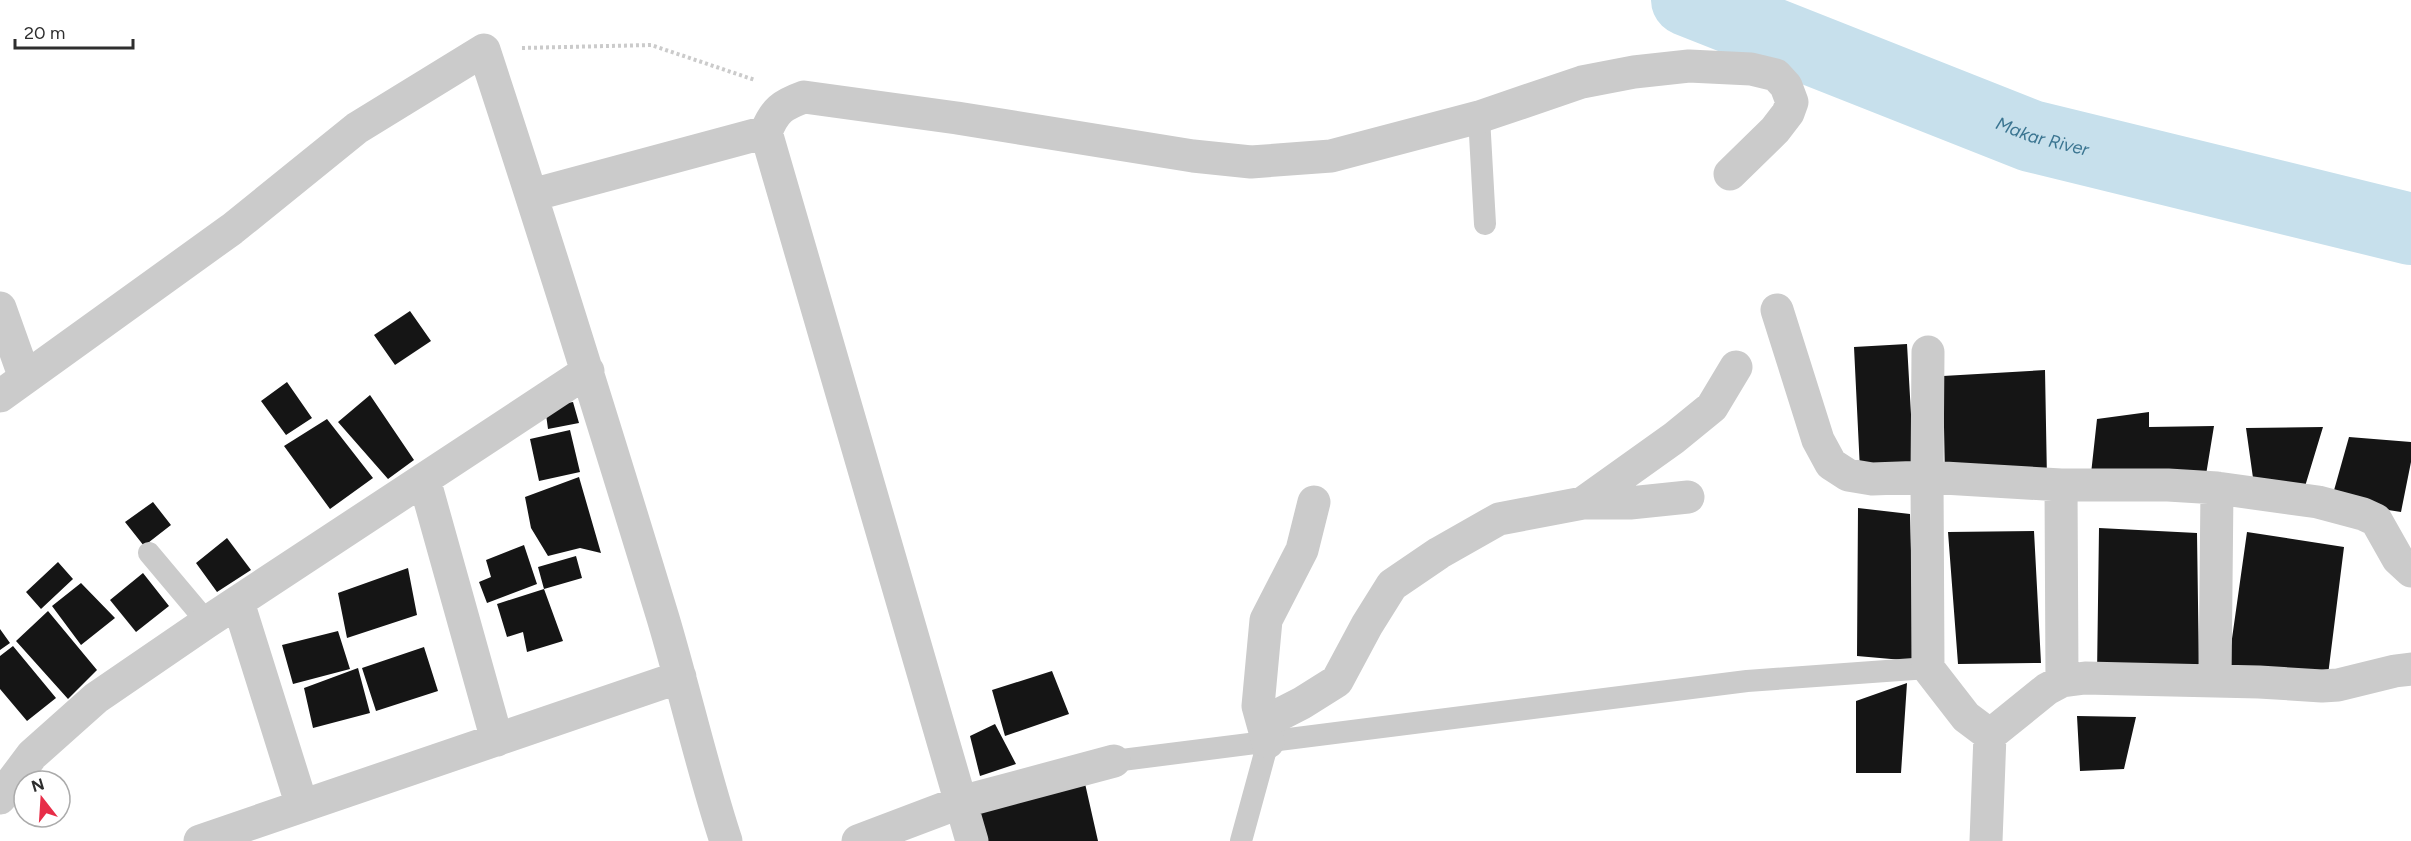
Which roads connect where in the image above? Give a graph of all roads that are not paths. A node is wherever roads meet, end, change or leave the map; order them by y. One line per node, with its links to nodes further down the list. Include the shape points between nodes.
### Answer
1 (1479, 117): 2 (street, via 1331,156 1251,162 804,97 773,116); 3 (street, via 1582,82 1634,72 1689,66 1751,69 1776,75 1792,102 1788,113); 5 (lane)
2 (766, 132): 4 (street); 33 (street)
3 (1730, 174)
4 (532, 195): 10 (street); 11 (street, via 484,50 357,128 232,228)
5 (1485, 225)
6 (0, 308): 11 (street)
7 (1777, 310): 12 (street, via 1818,440 1831,464 1848,475 1872,479)
8 (1928, 352): 12 (street)
9 (1736, 368): 18 (street, via 1712,407)
10 (588, 371): 13 (street); 25 (street)
11 (13, 387)
12 (1927, 477): 14 (street); 23 (street)
13 (424, 479): 21 (street); 30 (street)
14 (2061, 485): 15 (street); 26 (street)
15 (2217, 488): 20 (street, via 2318,502 2363,514 2376,520 2398,559); 27 (street)
16 (1688, 497): 18 (street)
17 (1314, 501): 28 (street, via 1302,550 1266,620 1258,706)
18 (1582, 503): 28 (street, via 1499,519 1438,553 1392,585 1337,681)
19 (149, 553): 22 (lane)
20 (2411, 571)
21 (238, 602): 22 (street); 34 (street)
22 (207, 622): 32 (street, via 96,698 32,755)
23 (1928, 668): 28 (lane, via 1747,681); 29 (street, via 1966,717)
24 (2411, 669): 27 (street, via 2338,685)
25 (680, 677): 30 (street); 36 (street)
26 (2062, 681): 27 (street); 29 (street)
27 (2215, 681)
28 (1265, 732): 31 (lane); 39 (lane)
29 (1990, 735): 40 (street)
30 (497, 740): 34 (street)
31 (1114, 761): 33 (street)
32 (0, 798)
33 (961, 802): 37 (street); 38 (street)
34 (302, 806): 35 (street)
35 (200, 841)
36 (726, 841)
37 (858, 841)
38 (972, 841)
39 (1241, 841)
40 (1986, 841)

